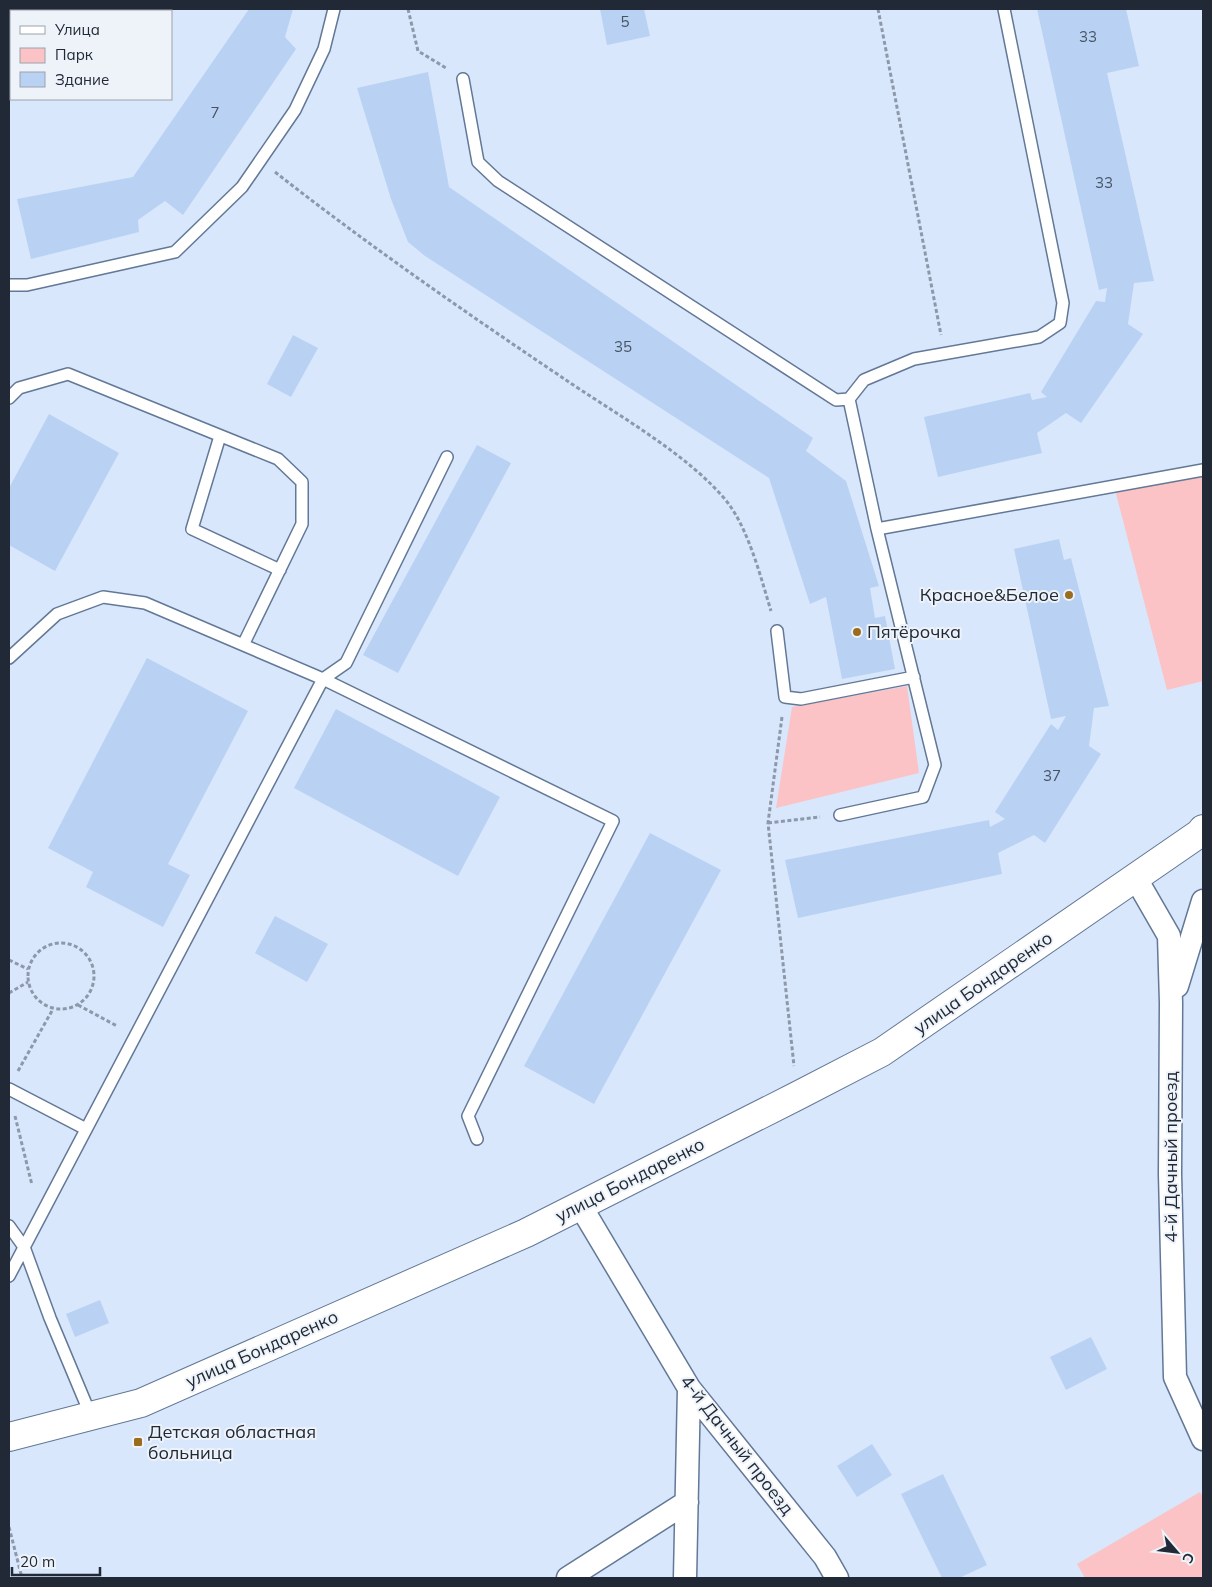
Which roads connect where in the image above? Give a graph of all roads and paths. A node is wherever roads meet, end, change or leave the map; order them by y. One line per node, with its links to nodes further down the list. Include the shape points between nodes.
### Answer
1 (334, 9): 6 (lane, via 324,49 295,110)
2 (408, 9): 5 (path, via 418,51)
3 (878, 9): 8 (path)
4 (1004, 9): 8 (lane, via 1063,303 1060,323 1039,337)
5 (463, 79): 10 (lane, via 478,162 498,181 836,400)
6 (260, 161): 7 (lane, via 242,187 175,252 37,284); 16 (path, via 414,277 654,439 709,483 729,505 754,555)
7 (9, 285)
8 (944, 354): 10 (lane, via 914,359 864,380)
9 (9, 398): 11 (lane, via 19,388 68,374)
10 (849, 399): 14 (lane)
11 (220, 436): 15 (lane, via 278,459 302,482 302,524); 15 (lane, via 192,528)
12 (448, 457): 19 (lane, via 346,663)
13 (1203, 470): 14 (lane)
14 (877, 529): 20 (lane)
15 (280, 570): 17 (lane)
16 (777, 631): 21 (lane)
17 (244, 644): 18 (lane, via 145,602 103,597 57,614); 19 (lane)
18 (9, 658)
19 (323, 678): 34 (lane); 40 (lane, via 613,821 468,1116)
20 (914, 678): 21 (lane, via 801,699); 22 (lane, via 935,765 923,797)
21 (785, 697): 23 (path)
22 (840, 815): 23 (path)
23 (768, 823): 37 (path)
24 (1203, 829): 25 (street, улица Бондаренко)
25 (1135, 877): 31 (street, 4-й Дачный проезд, via 1170,936); 37 (street, улица Бондаренко, via 882,1052)
26 (1203, 901): 31 (street)
27 (9, 960): 28 (path)
28 (28, 969): 29 (path); 32 (path, via 33,957 55,943 80,949 94,970 88,996)
29 (28, 982): 30 (path); 33 (path, via 37,999)
30 (9, 993)
31 (1171, 1003): 49 (street, 4-й Дачный проезд, via 1170,1174 1175,1377)
32 (78, 1005): 33 (path); 34 (path)
33 (53, 1009): 35 (path)
34 (135, 1036): 39 (lane)
35 (18, 1072)
36 (9, 1089): 39 (lane)
37 (798, 1096): 41 (street, улица Бондаренко)
38 (13, 1108): 42 (path)
39 (86, 1129): 42 (lane)
40 (477, 1139)
41 (580, 1206): 46 (street, 4-й Дачный проезд); 47 (street, улица Бондаренко, via 517,1237 141,1402)
42 (40, 1217): 44 (lane)
43 (9, 1226): 44 (lane)
44 (24, 1247): 45 (lane); 47 (lane)
45 (9, 1276)
46 (689, 1388): 50 (street); 55 (street, 4-й Дачный проезд, via 825,1557)
47 (91, 1416): 48 (street, улица Бондаренко)
48 (9, 1437)
49 (1203, 1439)
50 (686, 1502): 53 (street); 54 (street)
51 (9, 1527): 52 (path)
52 (22, 1578)
53 (568, 1578)
54 (685, 1578)
55 (837, 1578)

